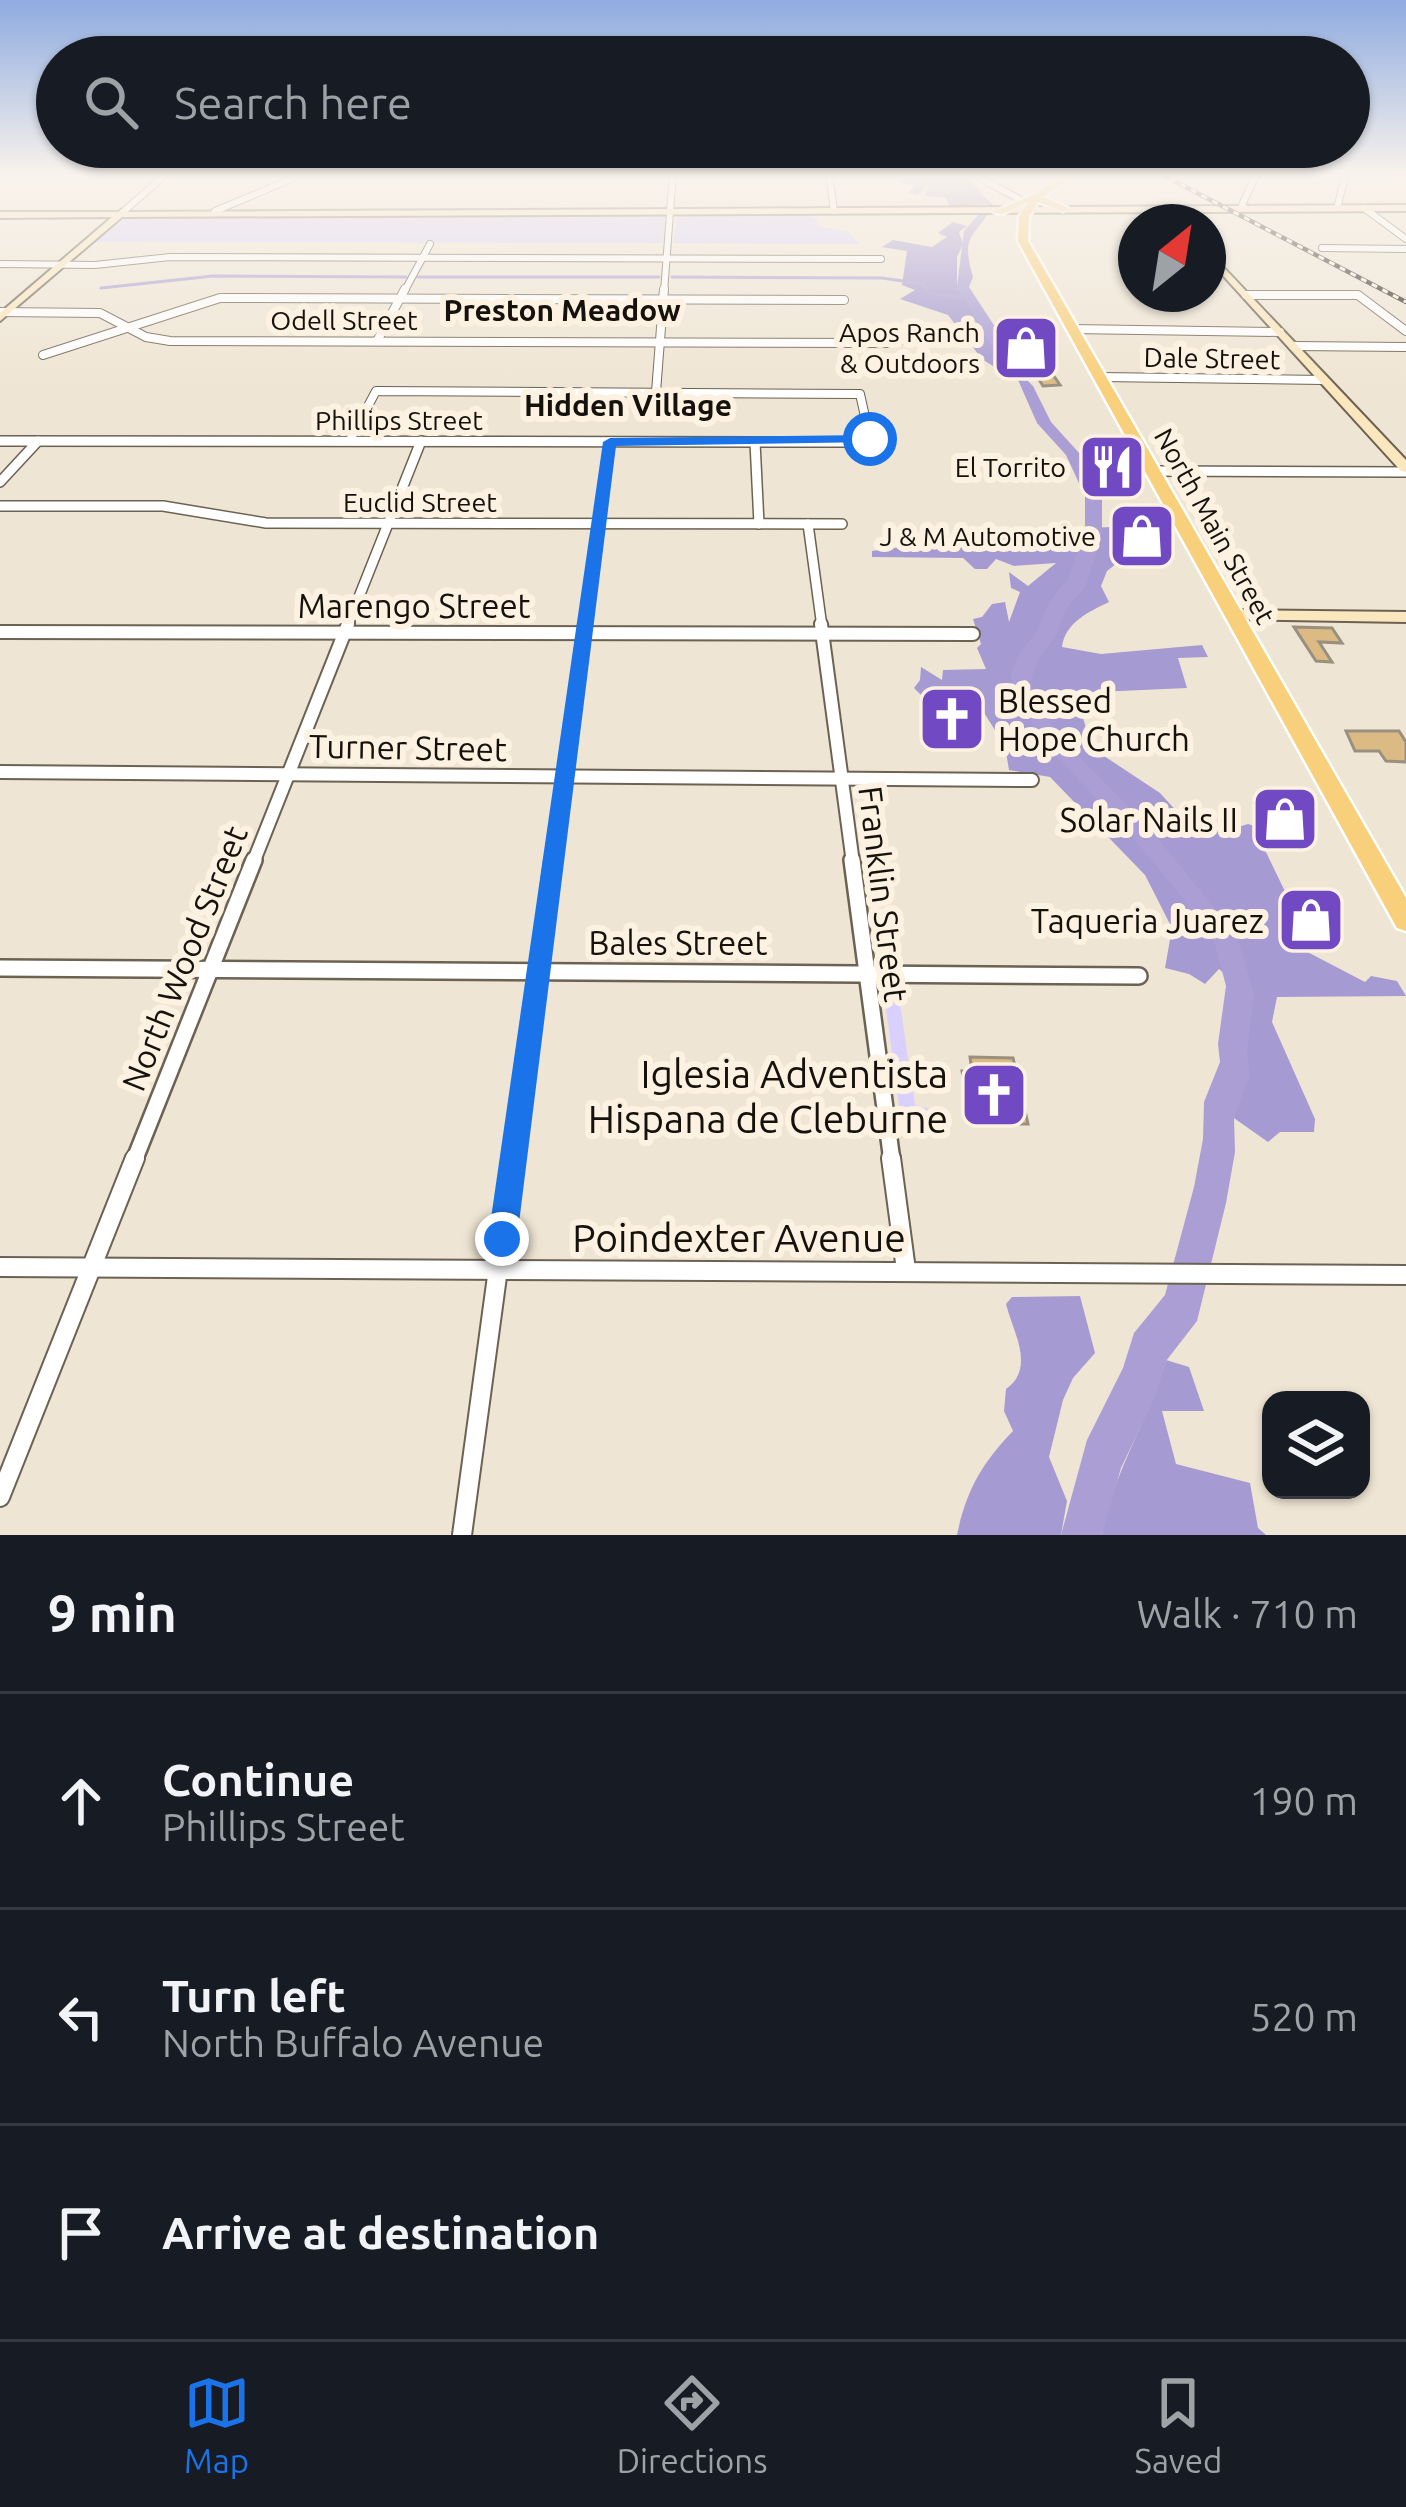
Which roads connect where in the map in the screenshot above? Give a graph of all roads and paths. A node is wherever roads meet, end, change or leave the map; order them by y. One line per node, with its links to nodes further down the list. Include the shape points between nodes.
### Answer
1 (430, 244): 7 (street)
2 (85, 245): 11 (street)
3 (668, 245): 8 (street)
4 (1029, 245): 19 (main road, North Main Street)
5 (1322, 248): 6 (street)
6 (1406, 249)
7 (422, 258): 8 (street); 11 (street); 14 (street)
8 (667, 259): 9 (street); 15 (street)
9 (881, 259)
10 (0, 264): 11 (street)
11 (62, 265): 17 (street)
12 (1226, 273): 13 (street)
13 (1246, 295): 20 (street, via 1358,295); 21 (street)
14 (400, 298): 15 (street); 18 (street, via 217,298); 23 (street)
15 (663, 299): 16 (street); 24 (street)
16 (844, 299)
17 (2, 314): 18 (street, Odell Street, via 89,311)
18 (126, 326): 23 (street, Odell Street, via 170,341); 27 (street)
19 (1072, 329): 21 (street); 28 (main road, North Main Street)
20 (1406, 331)
21 (1280, 332): 25 (street)
22 (909, 338): 24 (street, Odell Street)
23 (376, 341): 24 (street, Odell Street)
24 (659, 342): 30 (street)
25 (1293, 346): 26 (street); 29 (street)
26 (1406, 347)
27 (43, 356)
28 (1100, 377): 29 (street, Dale Street); 38 (main road, North Main Street)
29 (1324, 380): 37 (street)
30 (656, 392): 31 (street, via 376,391); 36 (street, Phillips Street, via 860,394 870,439)
31 (350, 440): 33 (street, Phillips Street); 34 (street, Phillips Street)
32 (0, 441): 33 (street, Phillips Street)
33 (38, 441): 39 (street)
34 (421, 441): 35 (street, Phillips Street); 41 (street, North Wood Street)
35 (610, 442): 36 (street, Phillips Street); 42 (street)
36 (755, 442): 43 (street)
37 (1406, 470): 38 (street)
38 (1153, 471): 46 (main road, North Main Street)
39 (0, 482)
40 (0, 506): 41 (street, Euclid Street, via 164,506 248,522)
41 (390, 523): 42 (street, Euclid Street); 49 (street, North Wood Street)
42 (600, 523): 43 (street, Euclid Street); 50 (street)
43 (760, 524): 44 (street, Euclid Street)
44 (808, 524): 45 (street, Euclid Street); 51 (street, Franklin Street)
45 (842, 524)
46 (1234, 616): 47 (street); 58 (main road, North Main Street)
47 (1403, 620)
48 (0, 632): 49 (street, Marengo Street)
49 (347, 632): 50 (street, Marengo Street); 54 (street, North Wood Street)
50 (586, 632): 51 (street, Marengo Street); 56 (street)
51 (824, 634): 52 (street, Marengo Street); 55 (street, Franklin Street)
52 (973, 634)
53 (0, 772): 54 (street, Turner Street)
54 (292, 773): 56 (street, Turner Street); 60 (street, North Wood Street)
55 (841, 775): 56 (street, Turner Street); 57 (street, Turner Street); 62 (street, Franklin Street)
56 (568, 776): 61 (street)
57 (1032, 780)
58 (1406, 920)
59 (0, 968): 60 (street, Bales Street)
60 (208, 969): 61 (street, Bales Street); 65 (street, North Wood Street)
61 (538, 971): 62 (street, Bales Street); 66 (street)
62 (867, 974): 63 (street, Bales Street); 67 (street, Franklin Street)
63 (1139, 976)
64 (0, 1267): 65 (street, Poindexter Avenue)
65 (92, 1268): 66 (street, Poindexter Avenue); 69 (street, North Wood Street)
66 (498, 1270): 67 (street, Poindexter Avenue); 70 (street)
67 (906, 1270): 68 (street, Poindexter Avenue)
68 (1406, 1275)
69 (0, 1497)
70 (462, 1535)

